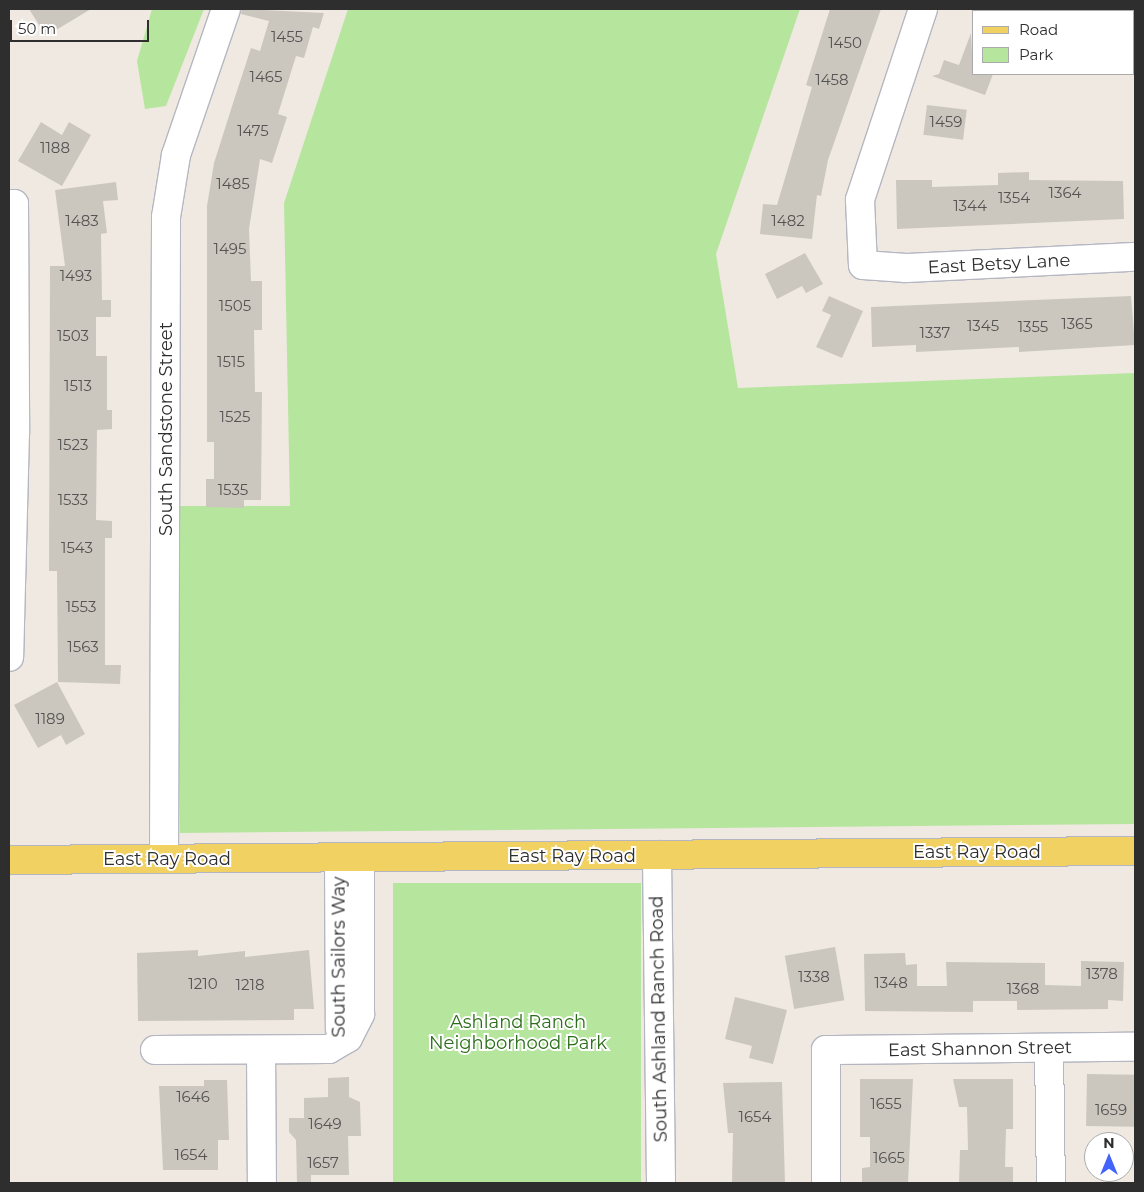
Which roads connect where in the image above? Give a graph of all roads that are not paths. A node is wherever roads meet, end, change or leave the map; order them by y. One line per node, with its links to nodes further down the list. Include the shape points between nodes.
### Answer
1 (226, 9): 10 (street, South Sandstone Street, via 176,156 166,217)
2 (923, 9): 4 (street, East Betsy Lane, via 860,200 863,265 906,268)
3 (11, 204): 5 (street)
4 (1135, 257)
5 (12, 433): 6 (street)
6 (10, 657)
7 (1135, 851): 8 (main road, East Ray Road)
8 (657, 855): 9 (main road, East Ray Road); 17 (street, South Ashland Ranch Road)
9 (349, 858): 10 (main road, East Ray Road); 15 (street, South Sailors Way, via 350,961 337,1045 329,1049)
10 (164, 859): 11 (main road, East Ray Road)
11 (9, 860)
12 (1135, 1047): 13 (street, East Shannon Street)
13 (1049, 1048): 18 (street, East Shannon Street, via 826,1050); 19 (street)
14 (155, 1050): 15 (street)
15 (261, 1050): 16 (street)
16 (262, 1183)
17 (660, 1183)
18 (826, 1183)
19 (1051, 1183)

